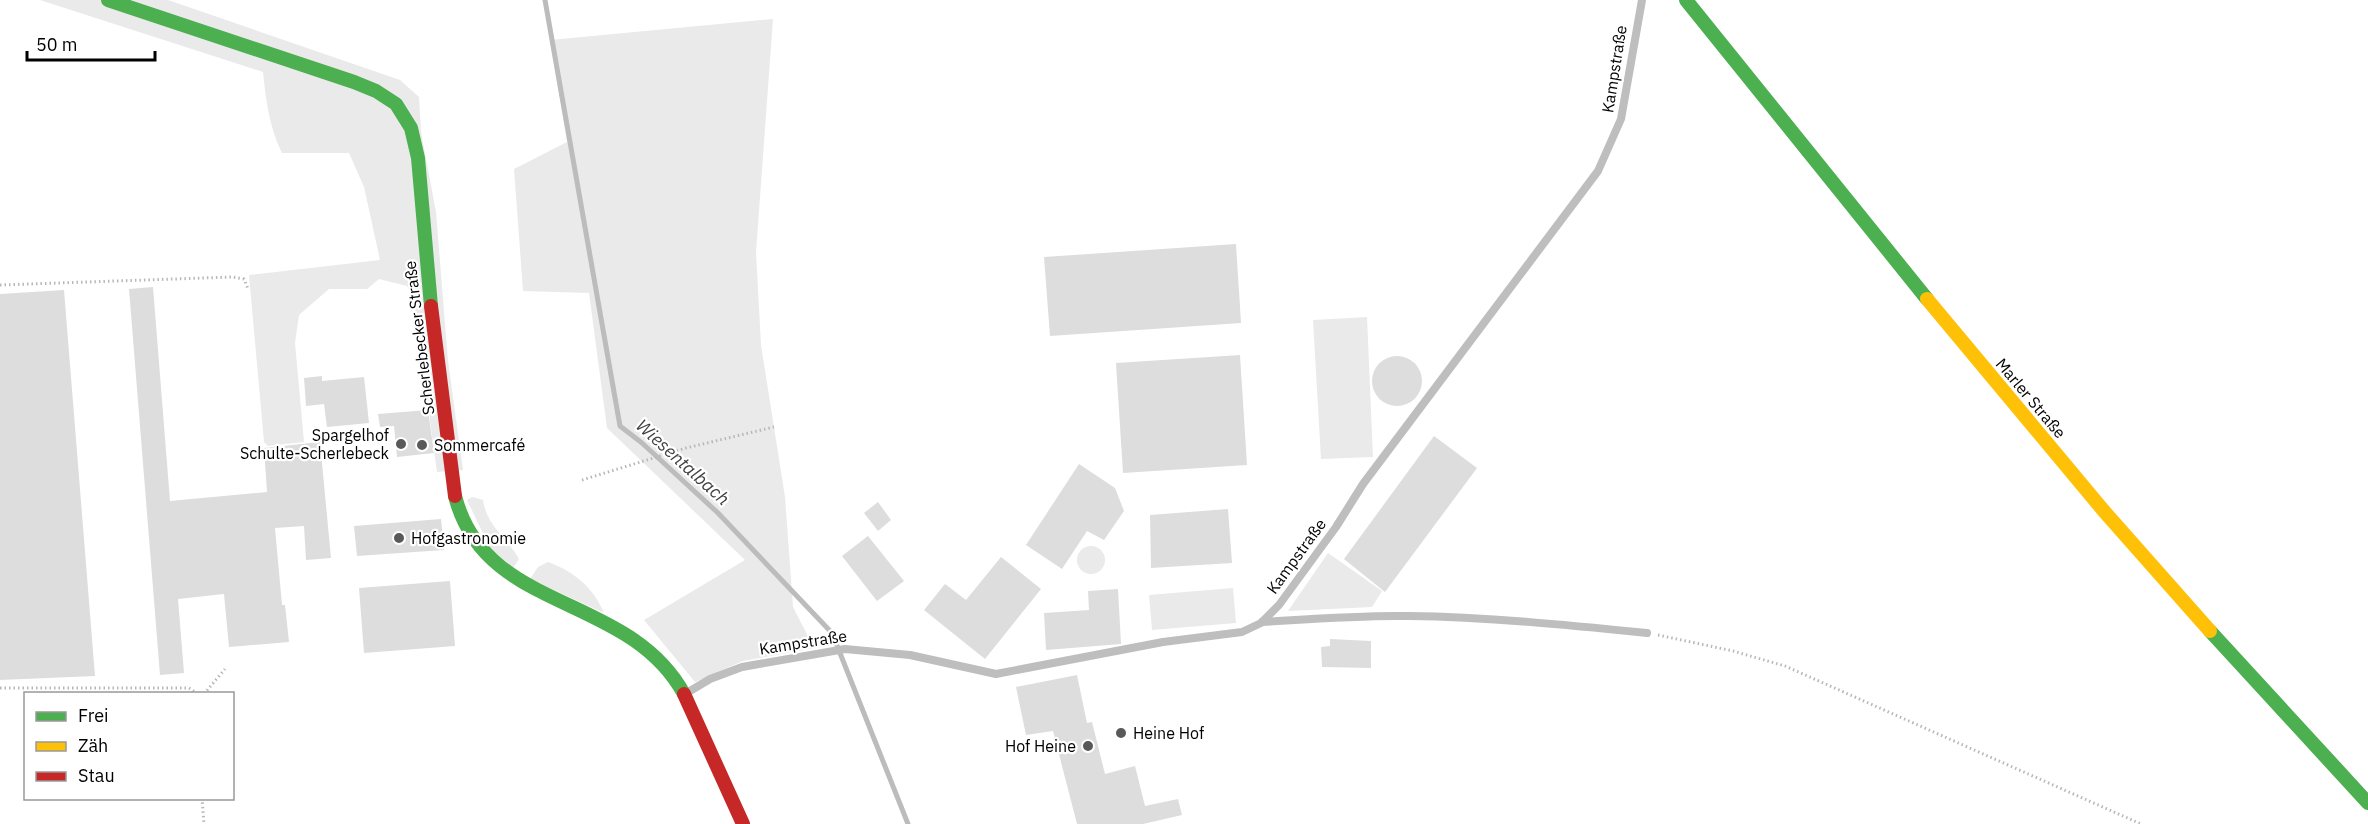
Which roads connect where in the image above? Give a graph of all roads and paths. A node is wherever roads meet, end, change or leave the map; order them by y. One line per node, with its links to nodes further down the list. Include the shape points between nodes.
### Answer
1 (108, 0): 14 (street, Scherlebecker Straße, via 354,82 388,98 405,114 415,141 452,481 466,525 483,551 516,580 637,639 657,657)
2 (1642, 0): 8 (lane, Kampstraße, via 1622,119 1598,171 1363,484 1280,605)
3 (1686, 0): 16 (street, Marler Straße, via 1971,353 2142,553)
4 (0, 285): 5 (path, via 232,277 244,279)
5 (248, 289)
6 (774, 428): 7 (path, via 686,448)
7 (582, 480)
8 (1262, 622): 9 (lane, via 1410,616 1533,621); 14 (lane, Kampstraße, via 1242,632 1163,642 996,674 910,655 846,649 820,652 742,667)
9 (1647, 633): 19 (path, via 1785,666)
10 (225, 669): 13 (path)
11 (0, 688): 12 (path, via 189,688)
12 (196, 692)
13 (205, 692)
14 (685, 694): 18 (street, Scherlebecker Straße)
15 (202, 800): 17 (path)
16 (2368, 803)
17 (204, 824)
18 (743, 824)
19 (2141, 824)

